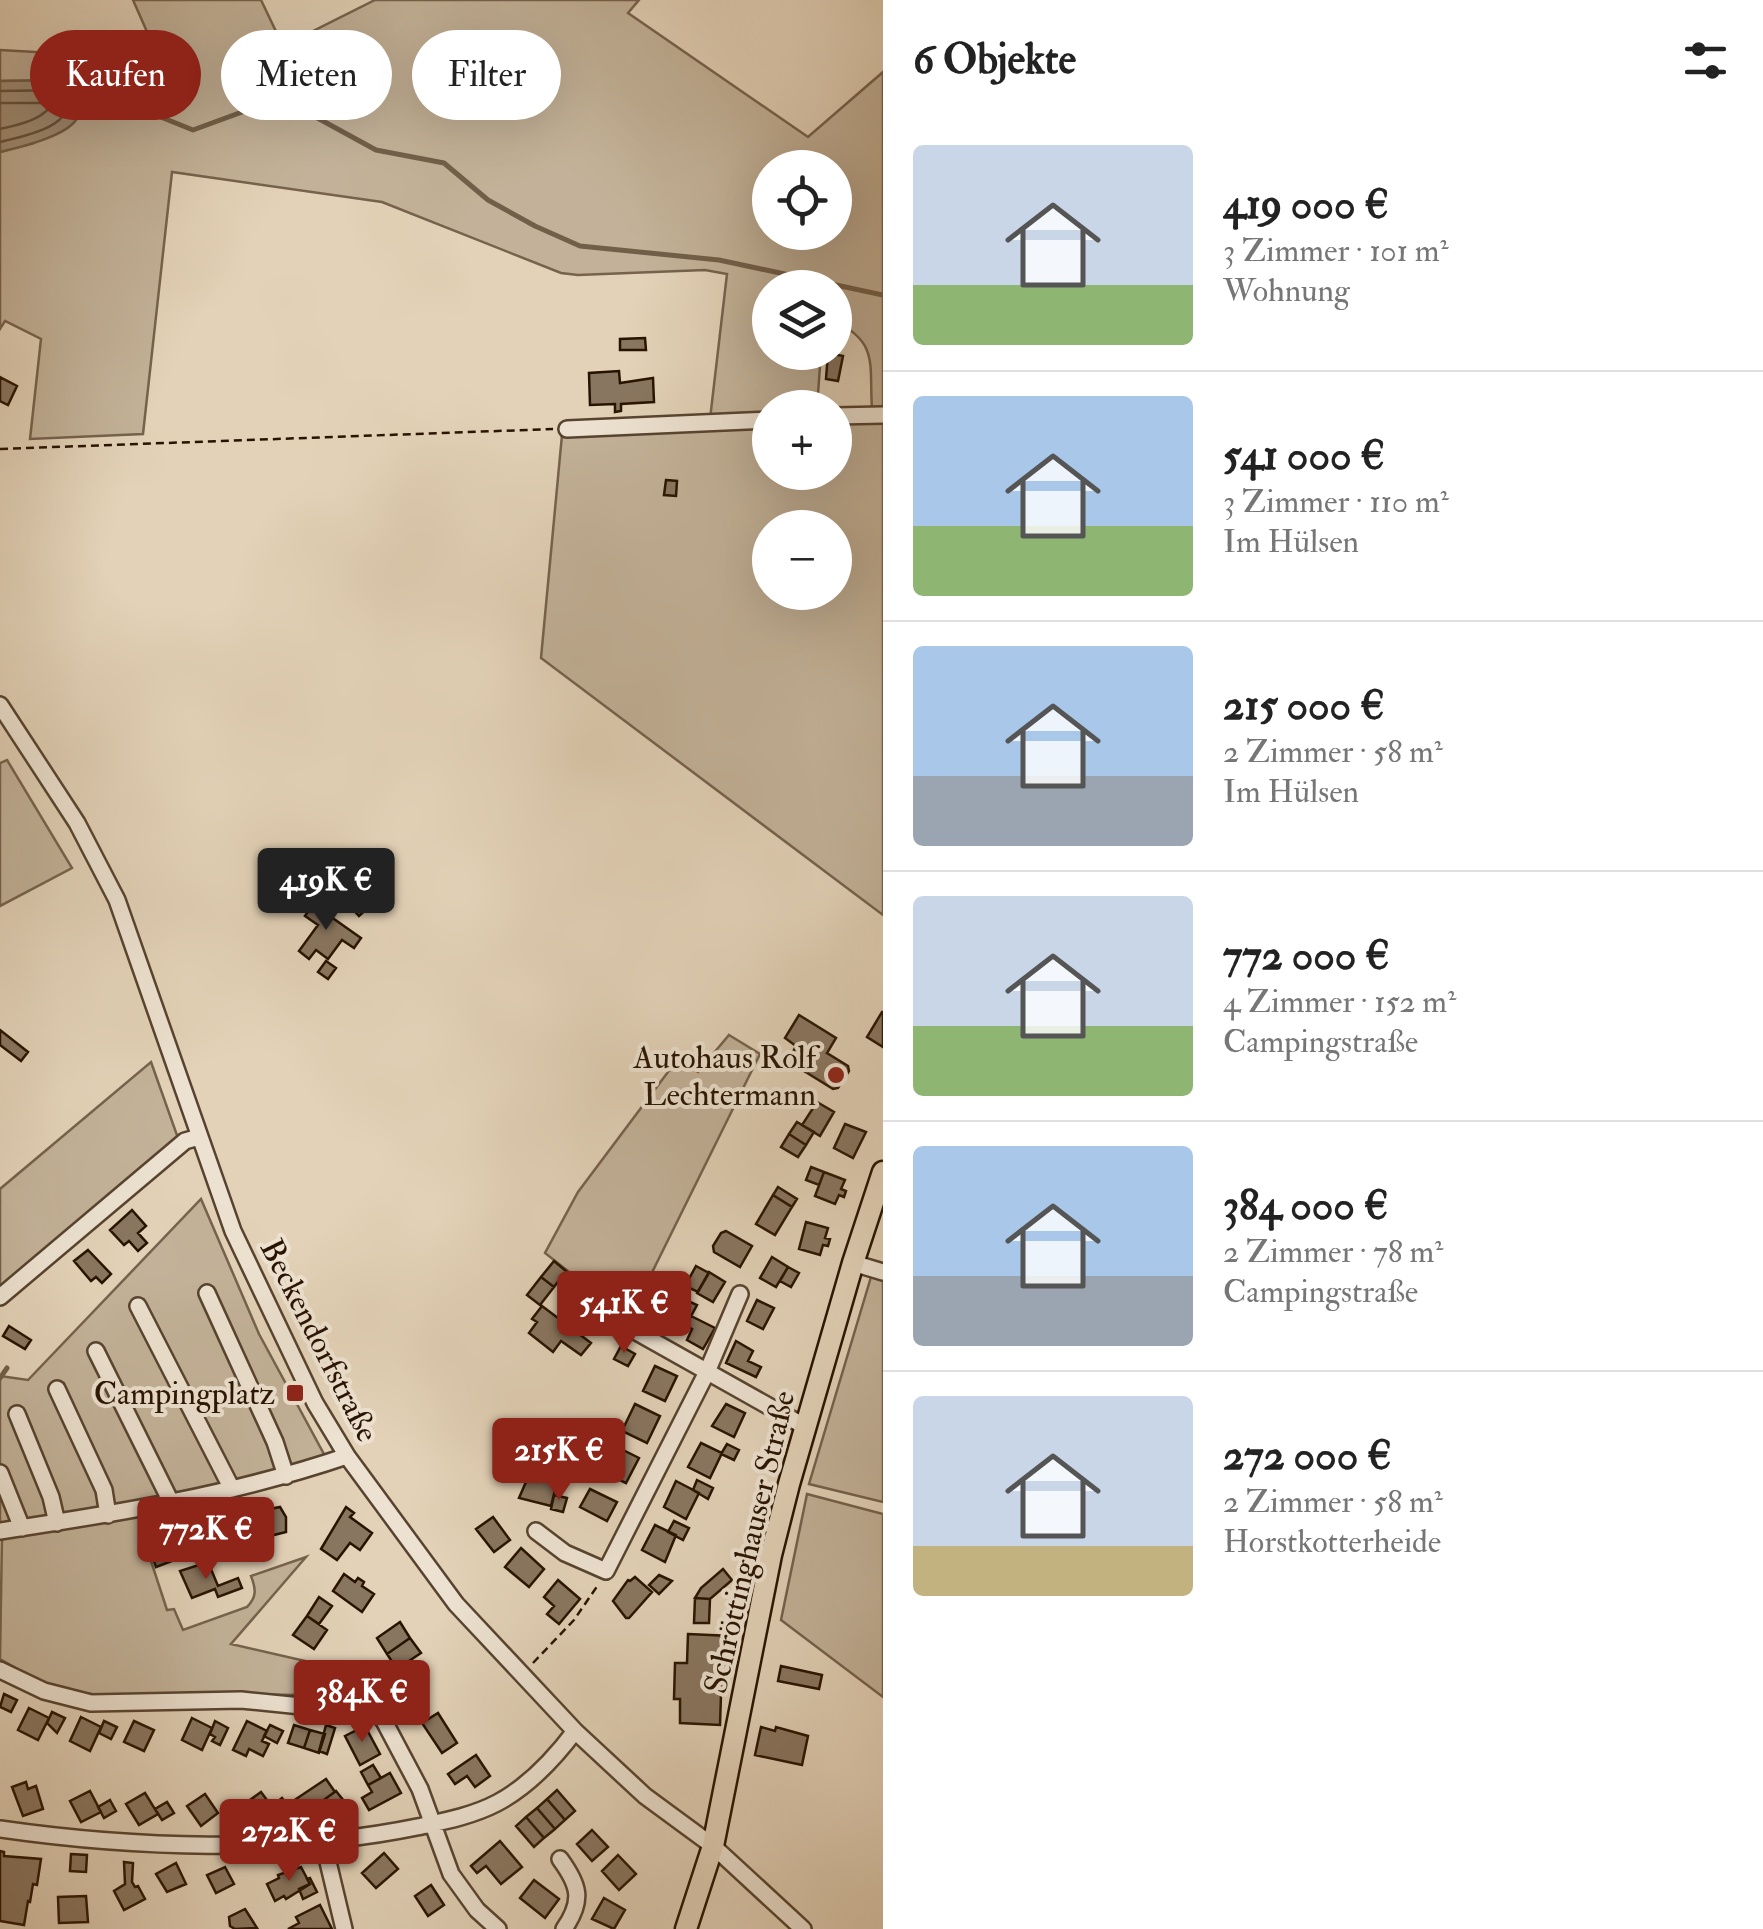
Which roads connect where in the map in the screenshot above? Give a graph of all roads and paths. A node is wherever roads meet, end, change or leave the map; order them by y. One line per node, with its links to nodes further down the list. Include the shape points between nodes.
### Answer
1 (883, 415): 2 (street)
2 (852, 416)
3 (752, 421): 4 (street)
4 (567, 429): 5 (path)
5 (0, 449)
6 (0, 705): 7 (street, Beckendorfstraße, via 77,823 117,900)
7 (200, 1137): 13 (street, via 185,1141); 21 (street, Beckendorfstraße, via 274,1322)
8 (883, 1172): 9 (main road, Schröttinghauser Straße)
9 (853, 1263): 10 (street); 20 (main road, Schröttinghauser Straße)
10 (883, 1272)
11 (206, 1293): 23 (street)
12 (740, 1294): 17 (street)
13 (0, 1296)
14 (138, 1306): 24 (street)
15 (626, 1326): 17 (street)
16 (96, 1351): 25 (street)
17 (707, 1372): 20 (street); 31 (street)
18 (57, 1389): 26 (street, via 104,1490)
19 (18, 1414): 27 (street)
20 (804, 1426): 38 (main road, Schröttinghauser Straße)
21 (347, 1456): 23 (street); 33 (street, Beckendorfstraße, via 456,1604)
22 (0, 1473): 28 (street)
23 (286, 1476): 24 (street)
24 (232, 1489): 25 (street)
25 (172, 1504): 26 (street)
26 (108, 1515): 27 (street)
27 (58, 1523): 28 (street)
28 (22, 1528): 29 (street)
29 (0, 1531)
30 (536, 1531): 31 (street, via 565,1553)
31 (606, 1570): 33 (path, via 592,1598)
32 (0, 1670): 35 (street, via 90,1703 241,1700 301,1706 353,1698 384,1720)
33 (520, 1673): 34 (street, Beckendorfstraße)
34 (576, 1731): 35 (street, via 499,1802); 38 (street, Beckendorfstraße, via 645,1796)
35 (430, 1824): 37 (street); 41 (street, via 451,1874)
36 (0, 1829): 37 (street, via 94,1842)
37 (323, 1841): 40 (street)
38 (713, 1846): 43 (main road, Schröttinghauser Straße); 44 (street, Beckendorfstraße)
39 (560, 1859): 42 (street, via 578,1896)
40 (344, 1929)
41 (498, 1929)
42 (564, 1929)
43 (686, 1929)
44 (803, 1929)

